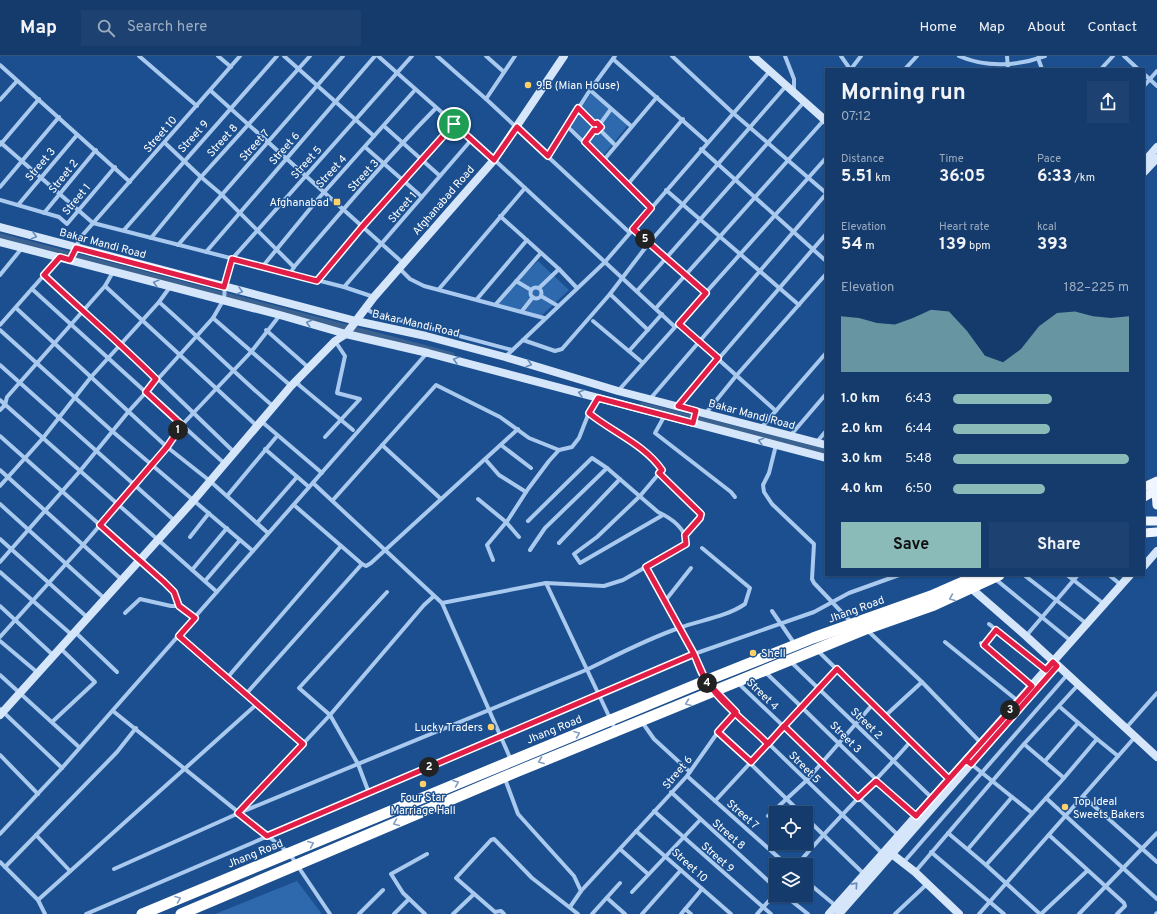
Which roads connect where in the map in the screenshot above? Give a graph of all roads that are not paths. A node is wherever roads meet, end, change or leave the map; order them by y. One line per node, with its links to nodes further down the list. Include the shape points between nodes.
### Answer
1 (140, 56): 61 (street)
2 (218, 56): 31 (street)
3 (240, 56): 31 (street, Street 10)
4 (277, 56): 62 (street, Street 9)
5 (284, 56): 40 (street)
6 (310, 56): 40 (street, Street 8)
7 (343, 56): 48 (street, Street 7)
8 (375, 56): 59 (street, Street 6)
9 (378, 56): 44 (street)
10 (412, 56): 44 (street, Street 5)
11 (437, 56): 57 (street)
12 (486, 56): 43 (street)
13 (515, 56): 43 (street)
14 (564, 56): 81 (street, Afghanabad Road)
15 (672, 56): 66 (street)
16 (752, 56): 41 (street)
17 (759, 56): 51 (street)
18 (785, 56): 51 (street, via 794,79)
19 (841, 56): 33 (street)
20 (861, 56): 34 (street)
21 (917, 56): 35 (street)
22 (959, 56): 29 (street)
23 (1007, 56): 32 (street)
24 (1045, 56): 28 (street)
25 (1112, 56): 38 (street)
26 (1124, 56): 39 (street)
27 (614, 57): 53 (street); 55 (street)
28 (1038, 58): 32 (street); 37 (street)
29 (982, 62): 32 (street); 36 (street)
30 (0, 65): 47 (street)
31 (231, 67): 54 (street, Street 10)
32 (1008, 67)
33 (849, 68)
34 (851, 68)
35 (907, 68)
36 (980, 68)
37 (1042, 68)
38 (1102, 68)
39 (1137, 68)
40 (298, 69): 48 (street); 76 (street, Street 8)
41 (770, 71): 51 (street); 66 (street)
42 (1157, 71): 46 (street)
43 (504, 72): 57 (street)
44 (398, 73): 52 (street); 70 (street, Street 5)
45 (1145, 75): 46 (street)
46 (1150, 80): 49 (street); 50 (street)
47 (17, 81): 56 (street); 58 (street)
48 (317, 85): 59 (street); 92 (street, Street 7)
49 (1145, 85)
50 (1157, 86)
51 (791, 88): 60 (street); 68 (street); 80 (street)
52 (416, 90): 63 (street); 77 (street, Street 4)
53 (590, 90): 64 (street); 65 (street)
54 (211, 91): 61 (street, Street 10); 62 (street)
55 (657, 97): 71 (street); 79 (street)
56 (39, 99): 67 (street); 93 (street)
57 (486, 99): 81 (street)
58 (0, 100)
59 (336, 102): 70 (street); 100 (street, Street 6)
60 (804, 102): 69 (street); 90 (street)
61 (197, 106): 91 (street, Street 10)
62 (230, 108): 76 (street); 106 (street, Street 9)
63 (436, 108): 73 (street); 87 (street, Street 3)
64 (578, 108): 74 (street); 78 (street)
65 (611, 109): 75 (street); 79 (street)
66 (734, 113): 80 (street); 89 (street)
67 (59, 117): 84 (street); 109 (street)
68 (825, 117)
69 (825, 117)
70 (356, 119): 85 (street); 114 (street, Street 5)
71 (683, 119): 89 (street); 122 (street)
72 (825, 119): 105 (street)
73 (454, 124): 86 (street); 103 (street)
74 (594, 124): 75 (street); 82 (street)
75 (600, 124): 83 (street)
76 (248, 125): 92 (street); 117 (street, Street 8)
77 (385, 126): 85 (street, Street 4); 87 (street)
78 (567, 126): 88 (street); 99 (street)
79 (631, 126): 94 (street)
80 (750, 126): 90 (street); 111 (street)
81 (517, 127): 99 (street); 104 (street, Afghanabad Road)
82 (594, 130): 83 (street); 88 (street)
83 (600, 130): 94 (street)
84 (77, 134): 98 (street); 116 (street, Street 3)
85 (374, 136): 95 (street, Street 4)
86 (472, 139): 104 (street); 115 (street, Street 1)
87 (403, 142): 103 (street); 110 (street, Street 3)
88 (585, 142): 107 (street)
89 (708, 142): 97 (street)
90 (768, 142): 105 (street); 120 (street)
91 (165, 143): 106 (street); 121 (street, Street 10)
92 (268, 143): 100 (street); 128 (street, Street 7)
93 (1, 144): 109 (street)
94 (615, 145): 107 (street)
95 (366, 147): 110 (street); 127 (street, Street 4)
96 (1157, 148): 108 (street)
97 (701, 149): 111 (street); 125 (street)
98 (96, 150): 112 (street); 130 (street, Street 2)
99 (548, 156): 149 (street)
100 (286, 158): 114 (street); 139 (street, Street 6)
101 (1157, 158): 113 (street)
102 (825, 159): 118 (street)
103 (421, 160): 115 (street); 119 (street)
104 (494, 160): 124 (street); 173 (street, Afghanabad Road)
105 (788, 160): 118 (street); 132 (street)
106 (183, 161): 117 (street); 147 (street, Street 9)
107 (603, 161): 122 (street)
108 (1145, 161)
109 (21, 162): 116 (street); 123 (street)
110 (385, 164): 119 (street); 137 (street, Street 3)
111 (718, 164): 120 (street); 135 (street)
112 (114, 168): 121 (street); 138 (street, Street 1)
113 (1145, 171)
114 (305, 176): 127 (street); 148 (street, Street 5)
115 (440, 176): 131 (street, Street 1)
116 (41, 177): 130 (street); 134 (street, Street 3)
117 (201, 177): 128 (street); 153 (street, Street 8)
118 (808, 178): 126 (street); 141 (street)
119 (403, 180): 131 (street); 146 (street)
120 (735, 180): 132 (street); 143 (street)
121 (130, 182): 144 (street, Street 10)
122 (628, 184): 136 (street)
123 (0, 187)
124 (525, 188): 142 (street); 171 (street)
125 (666, 190): 135 (street); 136 (street)
126 (825, 192)
127 (324, 193): 137 (street); 161 (street, Street 4)
128 (221, 194): 139 (street); 158 (street, Street 7)
129 (825, 194): 150 (street)
130 (60, 195): 138 (street); 140 (street, Street 2)
131 (422, 197): 157 (street, Street 1)
132 (755, 197): 141 (street); 152 (street)
133 (0, 200): 134 (street, Street 1)
134 (18, 205): 140 (street, Street 1)
135 (682, 205): 143 (street); 156 (street)
136 (651, 208): 149 (street)
137 (343, 209): 146 (street); 174 (street, Street 3)
138 (78, 210): 140 (street, Street 1, via 67,224 58,217); 144 (street)
139 (239, 211): 148 (street); 163 (street, Street 6)
140 (44, 213)
141 (775, 215): 150 (street); 165 (street)
142 (500, 216): 154 (street); 193 (street)
143 (700, 220): 152 (street); 167 (street)
144 (93, 223): 147 (street); 160 (street, Street 10, via 80,238)
145 (0, 227): 160 (street, Bakar Mandi Road, one-way to 160)
146 (362, 227): 157 (street); 184 (street)
147 (124, 230): 153 (street)
148 (257, 230): 161 (street); 168 (street, Street 5)
149 (631, 231): 156 (street); 171 (street)
150 (793, 232): 162 (street); 176 (street)
151 (825, 235): 162 (street)
152 (719, 237): 165 (street); 180 (street)
153 (151, 238): 158 (street)
154 (527, 240): 164 (street); 202 (street)
155 (0, 242): 159 (street, Bakar Mandi Road)
156 (649, 243): 167 (street); 183 (street)
157 (382, 244): 173 (street); 188 (street, Street 1)
158 (178, 245): 163 (street)
159 (22, 248): 166 (street, Bakar Mandi Road); 178 (street)
160 (76, 248): 169 (street, Street 10); 192 (street, Bakar Mandi Road)
161 (276, 250): 172 (street, Street 4); 174 (street)
162 (813, 250): 170 (street); 194 (street)
163 (206, 252): 168 (street)
164 (542, 253): 175 (street); 185 (street)
165 (740, 255): 176 (street); 197 (street)
166 (60, 257): 169 (street, Bakar Mandi Road); 181 (street)
167 (666, 258): 180 (street); 196 (street)
168 (232, 259): 172 (street); 192 (street, Street 5)
169 (70, 260): 177 (street, Bakar Mandi Road)
170 (825, 260)
171 (604, 262): 183 (street); 190 (street)
172 (263, 266): 179 (street)
173 (401, 266): 193 (street, via 417,283); 200 (street, Afghanabad Road)
174 (294, 267): 179 (street, Street 3)
175 (559, 269): 189 (street); 190 (street)
176 (759, 271): 194 (street); 230 (street)
177 (113, 272): 186 (street); 187 (street, Bakar Mandi Road, one-way to 177)
178 (0, 274)
179 (290, 274): 184 (street)
180 (685, 274): 197 (street); 210 (street)
181 (44, 275): 191 (street); 212 (street)
182 (825, 275): 206 (street)
183 (623, 278): 196 (street); 198 (street)
184 (317, 281): 188 (street)
185 (516, 281): 195 (street); 205 (street)
186 (105, 286): 212 (street); 217 (street)
187 (170, 287): 203 (street, Bakar Mandi Road); 204 (street)
188 (344, 288): 200 (street)
189 (539, 288): 195 (street, via 535,287); 199 (street)
190 (577, 288): 207 (street)
191 (32, 289): 208 (street); 219 (street)
192 (225, 289): 203 (street, Street 5); 223 (street, Bakar Mandi Road, one-way to 223)
193 (439, 289): 202 (street)
194 (779, 289): 206 (street); 241 (street)
195 (532, 290): 201 (street, via 530,294)
196 (637, 291): 210 (street)
197 (706, 293): 221 (street)
198 (610, 294): 226 (street); 228 (street, via 562,349 555,350)
199 (541, 296): 201 (street); 207 (street)
200 (374, 297): 209 (street, Afghanabad Road)
201 (533, 297): 211 (street)
202 (477, 299): 205 (street)
203 (223, 300): 214 (street, Bakar Mandi Road); 215 (street)
204 (159, 302): 217 (street); 227 (street)
205 (496, 304): 211 (street)
206 (798, 305): 247 (street)
207 (558, 306): 216 (street)
208 (16, 308): 222 (street); 231 (street)
209 (365, 308): 220 (street); 223 (street, Afghanabad Road); 233 (street, via 373,313)
210 (656, 308): 213 (street)
211 (522, 311): 216 (street)
212 (83, 312): 219 (street); 232 (street)
213 (662, 314): 221 (street); 226 (street)
214 (280, 315): 223 (street, Bakar Mandi Road, one-way to 214); 225 (street)
215 (213, 318): 227 (street); 235 (street)
216 (544, 318): 228 (street)
217 (142, 321): 232 (street); 237 (street)
218 (593, 321): 234 (street)
219 (71, 324): 231 (street); 240 (street)
220 (374, 325): 223 (street, Bakar Mandi Road); 239 (street, Bakar Mandi Road)
221 (676, 325): 230 (street); 243 (street)
222 (0, 326)
223 (350, 328): 229 (street, Afghanabad Road); 236 (street, Bakar Mandi Road)
224 (0, 330): 242 (street)
225 (266, 330): 235 (street); 245 (street)
226 (648, 330): 234 (street)
227 (197, 335): 237 (street); 246 (street)
228 (523, 340): 233 (street)
229 (335, 342): 245 (street, Afghanabad Road); 273 (street, via 345,356 337,393 360,398)
230 (699, 342): 241 (street); 259 (street)
231 (54, 343): 242 (street); 248 (street)
232 (122, 344): 240 (street); 249 (street)
233 (512, 350): 239 (street)
234 (629, 351): 243 (street)
235 (251, 352): 246 (street); 252 (street)
236 (428, 352): 258 (street, Bakar Mandi Road, one-way to 236); 306 (street)
237 (180, 354): 249 (street); 253 (street)
238 (825, 355): 267 (street)
239 (505, 357): 254 (street, Bakar Mandi Road, one-way to 254)
240 (109, 358): 248 (street); 255 (street)
241 (718, 358): 247 (street); 262 (street)
242 (38, 363): 251 (street); 257 (street)
243 (642, 363): 254 (street)
244 (0, 365): 251 (street)
245 (308, 368): 250 (street, Afghanabad Road)
246 (233, 372): 253 (street); 263 (street)
247 (736, 376): 267 (street); 269 (street)
248 (91, 377): 257 (street); 265 (street)
249 (156, 379): 255 (street); 270 (street)
250 (297, 380): 252 (street, Afghanabad Road); 273 (street, via 299,385)
251 (20, 382): 261 (street, via 7,397); 272 (street)
252 (291, 386): 263 (street, Afghanabad Road)
253 (218, 389): 270 (street); 275 (street)
254 (618, 391): 259 (street, Bakar Mandi Road)
255 (146, 392): 265 (street); 276 (street)
256 (825, 395): 284 (street)
257 (76, 398): 272 (street); 280 (street)
258 (598, 398): 268 (street); 271 (street, Bakar Mandi Road)
259 (650, 399): 262 (street, Bakar Mandi Road)
260 (0, 400): 261 (street)
261 (5, 404): 264 (street); 285 (street)
262 (678, 406): 266 (street, Bakar Mandi Road)
263 (274, 407): 275 (street, Afghanabad Road)
264 (0, 410)
265 (129, 410): 280 (street); 292 (street)
266 (696, 411): 269 (street, Bakar Mandi Road); 274 (street)
267 (776, 411): 277 (street)
268 (589, 413): 295 (street, via 576,443 572,447); 307 (street, via 637,446 661,468)
269 (706, 413): 277 (street, Bakar Mandi Road)
270 (193, 414): 276 (street); 296 (street)
271 (666, 415): 274 (street, Bakar Mandi Road); 324 (street, via 655,433 731,492)
272 (60, 418): 285 (street); 294 (street)
273 (341, 420): 279 (street); 286 (street)
274 (693, 423): 290 (street, Bakar Mandi Road, one-way to 274)
275 (259, 424): 283 (street); 296 (street, Afghanabad Road)
276 (182, 425): 292 (street); 301 (street)
277 (761, 428): 284 (street, Bakar Mandi Road)
278 (518, 429): 288 (street, via 500,417 436,385); 289 (street); 295 (street, via 529,438)
279 (353, 430)
280 (112, 431): 294 (street); 300 (street)
281 (825, 432): 287 (street)
282 (0, 436): 298 (street)
283 (277, 436): 293 (street); 306 (street)
284 (790, 436): 287 (street, Bakar Mandi Road)
285 (43, 438): 298 (street); 305 (street)
286 (325, 438)
287 (816, 443): 291 (street, Bakar Mandi Road)
288 (382, 445): 325 (street); 328 (street)
289 (501, 445): 299 (street); 302 (street)
290 (776, 445): 297 (street, Bakar Mandi Road); 397 (street, via 763,485 764,492 772,504 814,544 812,579)
291 (825, 445)
292 (167, 447): 300 (street); 311 (street)
293 (265, 449): 309 (street); 321 (street)
294 (96, 450): 305 (street); 314 (street)
295 (559, 450): 320 (street)
296 (235, 453): 301 (street, Afghanabad Road)
297 (825, 458)
298 (25, 459): 308 (street); 319 (street)
299 (485, 459): 320 (street, via 499,475); 325 (street)
300 (152, 464): 314 (street); 327 (street)
301 (225, 464): 311 (street, Afghanabad Road)
302 (531, 468)
303 (607, 468): 310 (street); 337 (street, via 592,458); 360 (street, via 545,528)
304 (0, 470): 308 (street)
305 (80, 471): 319 (street); 330 (street)
306 (322, 473): 313 (street)
307 (659, 473): 322 (street); 348 (street, via 701,514)
308 (8, 477): 315 (street); 333 (street)
309 (297, 477): 316 (street); 341 (street)
310 (620, 479): 322 (street); 354 (street)
311 (210, 481): 321 (street); 327 (street, Afghanabad Road)
312 (1157, 481): 317 (main road)
313 (313, 483): 316 (street); 328 (street)
314 (134, 485): 330 (street); 336 (street)
315 (0, 486)
316 (308, 487): 331 (street)
317 (1145, 487)
318 (1156, 490): 323 (main road); 332 (main road)
319 (61, 492): 333 (street); 342 (street)
320 (526, 492): 340 (street)
321 (227, 496): 341 (street)
322 (640, 496): 335 (street); 335 (street, via 574,554 580,563)
323 (1145, 496)
324 (735, 498)
325 (441, 499): 359 (street)
326 (478, 499): 340 (street)
327 (194, 500): 334 (street); 336 (street, Afghanabad Road)
328 (333, 500): 359 (street)
329 (0, 504): 344 (street)
330 (118, 504): 342 (street); 352 (street)
331 (294, 505): 346 (street); 356 (street)
332 (1157, 505)
333 (44, 512): 344 (street); 355 (street)
334 (210, 513): 343 (street); 349 (street)
335 (663, 515): 348 (street)
336 (175, 521): 352 (street, Afghanabad Road)
337 (528, 521)
338 (1145, 521): 339 (main road)
339 (1157, 521)
340 (506, 522): 350 (street); 365 (street, via 487,545)
341 (257, 523): 346 (street)
342 (100, 525): 355 (street); 364 (street)
343 (227, 528): 353 (street); 372 (street)
344 (28, 529): 358 (street); 367 (street)
345 (1157, 532): 347 (main road)
346 (268, 533): 361 (street)
347 (1145, 533)
348 (685, 535): 370 (street, via 686,544)
349 (190, 537)
350 (519, 537)
351 (0, 539): 358 (street)
352 (158, 540): 364 (street, Afghanabad Road); 372 (street)
353 (240, 540): 361 (street); 385 (street)
354 (559, 543)
355 (83, 545): 367 (street); 383 (street)
356 (340, 546): 368 (street); 437 (street)
357 (702, 548): 411 (street, via 750,588 748,599 746,604 733,610)
358 (11, 549): 366 (street); 386 (street)
359 (386, 550): 368 (street, via 366,566); 392 (street)
360 (530, 550)
361 (253, 551): 390 (street)
362 (1156, 551): 363 (street); 369 (street)
363 (1145, 559)
364 (140, 560): 383 (street, Afghanabad Road); 401 (street, via 174,592)
365 (493, 560)
366 (0, 562)
367 (66, 563): 386 (street); 393 (street)
368 (362, 564): 447 (street)
369 (1145, 565)
370 (646, 567): 387 (street, via 623,580 604,586); 396 (street, Street 5)
371 (691, 568): 396 (street)
372 (192, 570): 385 (street)
373 (0, 572): 395 (street)
374 (896, 576): 397 (street, via 856,590)
375 (977, 576): 412 (highway, Jhang Road)
376 (1025, 576): 394 (street)
377 (1068, 576): 384 (street)
378 (1077, 576): 384 (street)
379 (1110, 576): 388 (street)
380 (1129, 576): 388 (street)
381 (1135, 576): 428 (street)
382 (997, 577): 389 (highway, Jhang Road); 404 (street)
383 (122, 580): 393 (street, Afghanabad Road)
384 (1074, 580): 394 (street); 399 (street)
385 (205, 581): 390 (street)
386 (49, 583): 395 (street); 405 (street)
387 (546, 583): 398 (street); 430 (street)
388 (1121, 585): 399 (street)
389 (972, 589): 412 (highway, Jhang Road, one-way to 412); 416 (street)
390 (217, 592): 406 (street)
391 (386, 592): 458 (street, via 299,688)
392 (434, 596): 398 (street); 458 (street)
393 (105, 599): 405 (street, Afghanabad Road)
394 (1057, 600): 404 (street); 410 (street)
395 (33, 601): 407 (street); 414 (street)
396 (665, 601): 411 (street, Street 5)
397 (833, 602): 408 (street, via 814,612); 412 (street)
398 (442, 603): 454 (street)
399 (1104, 604): 410 (street)
400 (0, 606): 407 (street)
401 (179, 606): 403 (street, via 140,599); 406 (street)
402 (772, 611): 408 (street)
403 (125, 613)
404 (1042, 617): 416 (street); 419 (street)
405 (88, 618): 414 (street, Afghanabad Road)
406 (195, 618): 415 (street)
407 (15, 620): 417 (street); 425 (street)
408 (780, 623): 421 (street); 424 (street)
409 (988, 624): 413 (street)
410 (1087, 624): 419 (street)
411 (679, 628): 424 (street, Street 5); 430 (street, via 634,646)
412 (859, 629): 421 (highway, Jhang Road); 423 (highway, Jhang Road); 440 (street)
413 (996, 630): 431 (street); 442 (street, via 983,644)
414 (74, 634): 422 (street, Afghanabad Road); 433 (street)
415 (179, 636): 437 (street); 455 (street)
416 (1026, 636): 428 (street)
417 (0, 637)
418 (0, 641): 434 (street)
419 (1072, 641): 428 (street)
420 (945, 642): 449 (street)
421 (796, 645): 426 (street); 438 (highway, Jhang Road)
422 (60, 648): 425 (street, Afghanabad Road); 462 (street, via 95,682)
423 (817, 649): 426 (highway, Jhang Road); 429 (street)
424 (694, 654): 438 (street, Street 5); 448 (street)
425 (54, 656): 434 (street, Afghanabad Road)
426 (802, 656): 427 (highway, Jhang Road)
427 (790, 660): 432 (highway, Jhang Road); 443 (street, Street 2)
428 (1055, 664): 431 (street); 436 (street); 488 (street)
429 (837, 669): 443 (street); 451 (street)
430 (586, 670): 448 (street); 454 (street)
431 (1046, 670): 442 (street)
432 (764, 671): 439 (highway, Jhang Road); 453 (street, Street 3)
433 (117, 672)
434 (38, 673): 445 (street, Afghanabad Road)
435 (0, 675): 445 (street)
436 (1067, 675): 441 (street); 494 (street)
437 (227, 678): 447 (street)
438 (706, 681): 444 (street, Street 5); 460 (highway, Jhang Road)
439 (737, 682): 444 (highway, Jhang Road); 465 (street, Street 4)
440 (922, 682): 459 (street); 475 (street)
441 (1078, 685): 452 (street); 467 (street)
442 (1032, 686): 449 (street)
443 (819, 688): 453 (street); 464 (street, Street 2)
444 (715, 692): 457 (street, Street 5); 461 (highway, Jhang Road, one-way to 461)
445 (20, 693): 456 (street, Afghanabad Road); 462 (street)
446 (1157, 693): 467 (street)
447 (246, 694): 450 (street)
448 (598, 695): 460 (street); 470 (street)
449 (1018, 701): 475 (street)
450 (257, 704): 476 (street); 491 (street)
451 (873, 704): 459 (street); 464 (street)
452 (1060, 706): 463 (street); 478 (street)
453 (802, 707): 465 (street); 474 (street, Street 3)
454 (489, 710): 470 (street); 489 (street)
455 (113, 711): 466 (street); 479 (street)
456 (1, 712): 490 (street)
457 (736, 712): 469 (street, Street 6); 477 (street, Street 5)
458 (330, 715): 476 (street); 489 (street)
459 (885, 716): 473 (street)
460 (610, 720): 468 (street); 483 (highway, Jhang Road, one-way to 460)
461 (641, 720): 468 (highway, Jhang Road); 493 (street, via 654,739)
462 (52, 722): 479 (street)
463 (1078, 723): 472 (street); 485 (street)
464 (856, 724): 474 (street); 484 (street, Street 2)
465 (784, 726): 477 (street); 487 (street, Street 4)
466 (136, 728): 491 (street); 528 (street, via 117,752)
467 (1126, 728): 471 (street)
468 (616, 731): 492 (highway, Jhang Road, one-way to 492)
469 (718, 732): 486 (street); 493 (street, Street 6)
470 (500, 736): 483 (street); 503 (street)
471 (1135, 737): 481 (street); 482 (street)
472 (1097, 739): 481 (street); 497 (street)
473 (911, 741): 484 (street); 498 (street)
474 (839, 742): 487 (street); 501 (street, Street 3)
475 (981, 743): 488 (street)
476 (303, 744): 514 (street)
477 (768, 744): 486 (street); 500 (street, Street 5)
478 (1024, 744): 485 (street); 499 (street)
479 (79, 747): 490 (street)
480 (0, 755): 504 (street)
481 (1118, 756): 506 (street)
482 (1157, 757)
483 (511, 760): 492 (street); 536 (highway, Jhang Road, one-way to 483)
484 (894, 761): 501 (street); 508 (street, Street 2)
485 (1045, 761): 497 (street)
486 (751, 762): 510 (street); 511 (street)
487 (822, 762): 500 (street); 507 (street, Street 4)
488 (968, 762): 494 (street); 498 (street); 537 (street)
489 (358, 764): 503 (street); 514 (street)
490 (62, 768): 504 (street)
491 (185, 768): 514 (street); 551 (street)
492 (516, 772): 495 (highway, Jhang Road)
493 (690, 772): 496 (street, Street 6)
494 (982, 772): 499 (street); 544 (street)
495 (505, 776): 545 (highway, Jhang Road, one-way to 545); 564 (street, via 518,814 574,876)
496 (687, 776): 502 (street, Street 6); 511 (street, Street 7)
497 (1064, 778): 509 (street)
498 (949, 779): 508 (street)
499 (992, 780): 505 (street); 523 (street)
500 (806, 781): 510 (street); 517 (street, Street 5)
501 (876, 781): 507 (street); 518 (street, Street 3)
502 (671, 792): 513 (street, Street 6); 520 (street, Street 8)
503 (369, 793): 529 (street)
504 (38, 794): 525 (street)
505 (1012, 797): 515 (street); 534 (street)
506 (1084, 797): 519 (street); 533 (street)
507 (858, 798): 517 (street); 530 (street, Street 4)
508 (932, 798): 518 (street)
509 (1046, 798): 515 (street); 519 (street)
510 (786, 799): 512 (street); 516 (street)
511 (715, 801): 540 (street, Street 7)
512 (794, 806)
513 (654, 811): 522 (street, Street 6); 531 (street, Street 9)
514 (238, 813): 529 (street); 549 (street)
515 (1032, 813): 546 (street)
516 (768, 816)
517 (841, 816): 526 (street); 537 (street, Street 5)
518 (916, 816): 530 (street)
519 (1066, 816): 527 (street); 548 (street)
520 (700, 820): 531 (street); 557 (street, Street 8)
521 (813, 825): 526 (street)
522 (636, 831): 532 (street, Street 6); 539 (street, Street 10)
523 (948, 833): 534 (street); 535 (street)
524 (1157, 833): 533 (street)
525 (0, 834)
526 (823, 834): 541 (street); 555 (street)
527 (1049, 834): 552 (street); 559 (street)
528 (36, 835): 547 (street); 551 (street)
529 (267, 836): 536 (street); 580 (street)
530 (899, 836): 537 (street)
531 (682, 838): 539 (street); 576 (street, Street 9)
532 (620, 848): 554 (street); 564 (street, Street 6)
533 (1142, 848): 543 (street); 548 (street)
534 (968, 849): 546 (street)
535 (931, 852): 553 (street); 573 (street)
536 (290, 853): 545 (street); 581 (highway, Jhang Road, one-way to 536)
537 (887, 853): 544 (street); 555 (street); 601 (street)
538 (426, 854): 568 (street, via 391,874)
539 (665, 856): 550 (street, Street 10); 554 (street)
540 (779, 858)
541 (803, 858)
542 (0, 862): 547 (street)
543 (1157, 862)
544 (903, 863): 553 (street)
545 (298, 865): 582 (highway, Jhang Road); 583 (street)
546 (986, 865): 559 (street)
547 (5, 867): 570 (street)
548 (1123, 868): 561 (street); 569 (street)
549 (114, 869)
550 (681, 870): 562 (street, Street 10); 593 (street)
551 (70, 871): 570 (street)
552 (1087, 871): 561 (street); 606 (street)
553 (915, 872): 558 (street)
554 (648, 874): 565 (street)
555 (864, 874): 574 (street, one-way to 555)
556 (620, 882): 567 (street)
557 (769, 882)
558 (926, 884): 602 (street); 603 (street)
559 (1006, 884): 573 (street); 606 (street)
560 (813, 887): 574 (street)
561 (1106, 887): 607 (street); 608 (street, via 1125,904)
562 (702, 889): 577 (street); 596 (street, Street 10)
563 (383, 890): 584 (street)
564 (581, 891): 575 (street, Street 6)
565 (632, 892)
566 (474, 894): 575 (street, via 456,878 494,839 532,878); 578 (street); 587 (street)
567 (607, 898): 591 (street); 592 (street)
568 (409, 899): 585 (street); 586 (street)
569 (1157, 899)
570 (38, 900): 579 (street)
571 (769, 901): 576 (street)
572 (793, 902): 599 (street)
573 (990, 902): 604 (street); 605 (street)
574 (836, 906): 600 (street)
575 (572, 908): 589 (street, Street 6); 590 (street)
576 (763, 908): 597 (street); 598 (street, Street 9)
577 (685, 909): 594 (street); 595 (street)
578 (494, 913): 588 (street, via 501,911)
579 (45, 914)
580 (86, 914)
581 (142, 914)
582 (181, 914)
583 (330, 914)
584 (359, 914)
585 (394, 914)
586 (425, 914)
587 (453, 914)
588 (504, 914)
589 (570, 914)
590 (578, 914)
591 (592, 914)
592 (625, 914)
593 (642, 914)
594 (681, 914)
595 (691, 914)
596 (731, 914)
597 (757, 914)
598 (771, 914)
599 (808, 914)
600 (829, 914)
601 (839, 914)
602 (896, 914)
603 (959, 914)
604 (980, 914)
605 (1004, 914)
606 (1040, 914)
607 (1079, 914)
608 (1116, 914)

